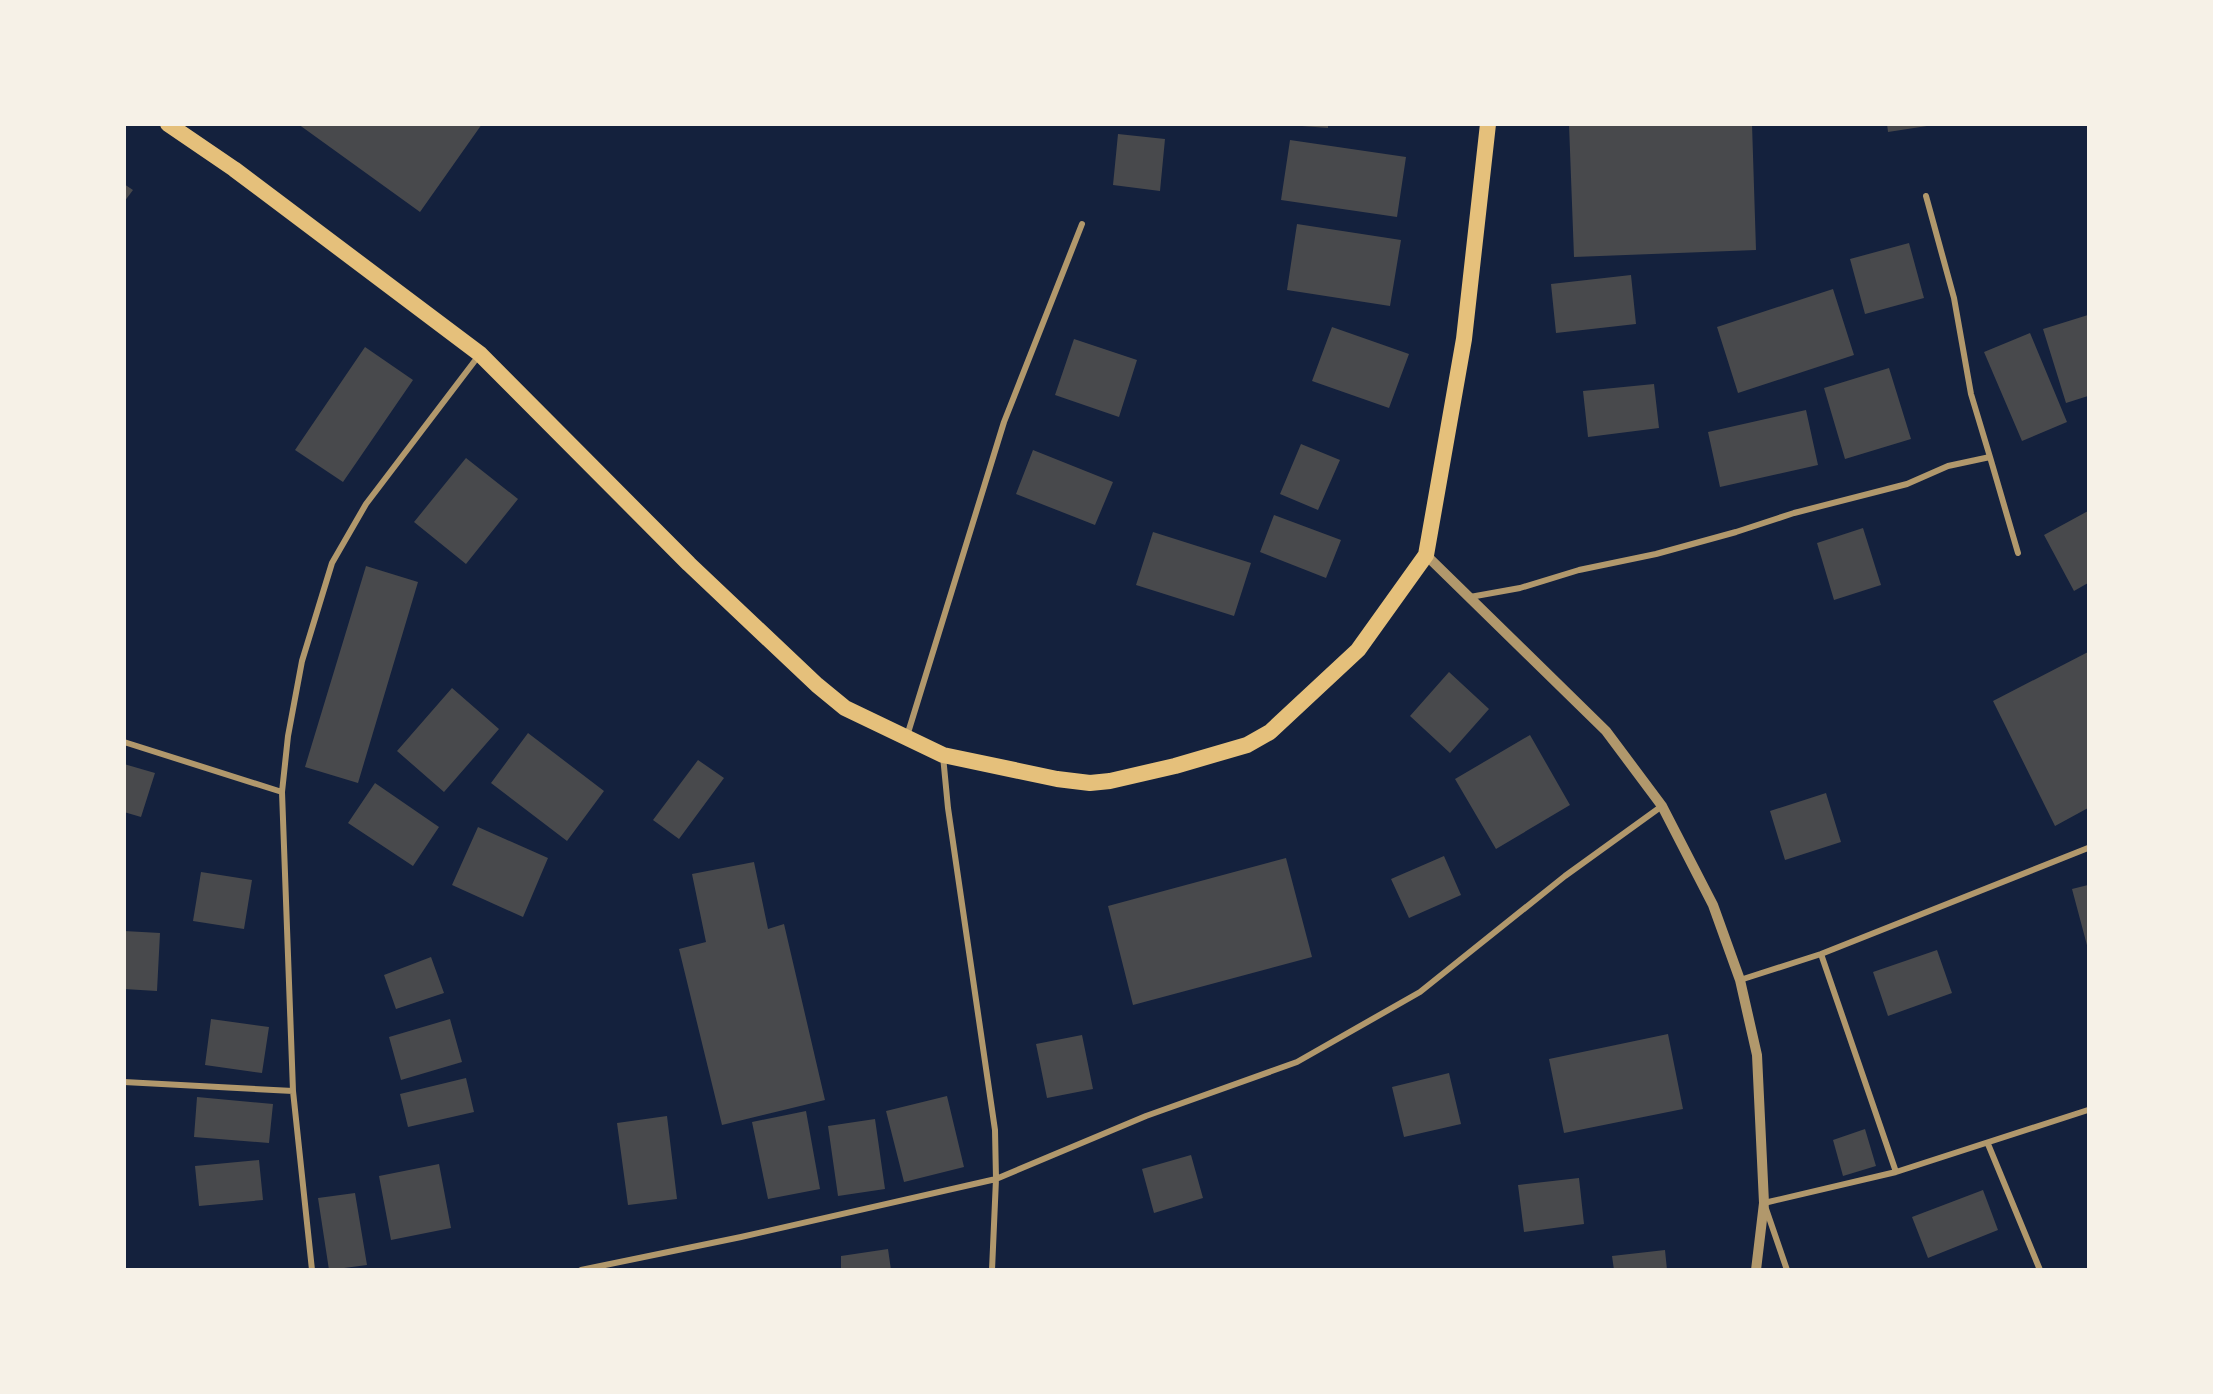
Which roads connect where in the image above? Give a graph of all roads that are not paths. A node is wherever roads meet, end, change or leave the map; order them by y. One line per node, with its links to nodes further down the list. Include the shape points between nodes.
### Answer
1 (168, 124): 5 (highway)
2 (1488, 124): 8 (highway, via 1464,339)
3 (1926, 196): 6 (street, via 1954,298 1971,394)
4 (1082, 224): 10 (street, via 1004,422)
5 (480, 354): 10 (highway, via 689,564 817,685 845,708); 13 (street, via 366,504 332,563 302,661)
6 (1990, 457): 7 (street); 9 (street, via 1948,466 1906,484 1656,554)
7 (2018, 553)
8 (1426, 555): 9 (street); 12 (highway, via 1358,650 1270,732 1246,745 1174,766 1090,783)
9 (1469, 597): 14 (street, via 1606,731)
10 (906, 739): 12 (highway)
11 (124, 742): 13 (street)
12 (943, 755): 23 (street, via 995,1130)
13 (282, 792): 19 (street)
14 (1662, 807): 17 (street, via 1713,905); 23 (street, via 1565,876 1420,992 1297,1062 1146,1116)
15 (2088, 848): 16 (street)
16 (1821, 954): 17 (street); 22 (street)
17 (1740, 980): 24 (street, via 1757,1055)
18 (124, 1082): 19 (street)
19 (293, 1092): 25 (street)
20 (2088, 1110): 21 (street)
21 (1988, 1144): 22 (street); 30 (street)
22 (1896, 1172): 24 (street)
23 (996, 1179): 26 (street); 27 (street)
24 (1764, 1203): 28 (street); 29 (street)
25 (312, 1269)
26 (581, 1269)
27 (992, 1269)
28 (1756, 1269)
29 (1787, 1269)
30 (2040, 1269)

